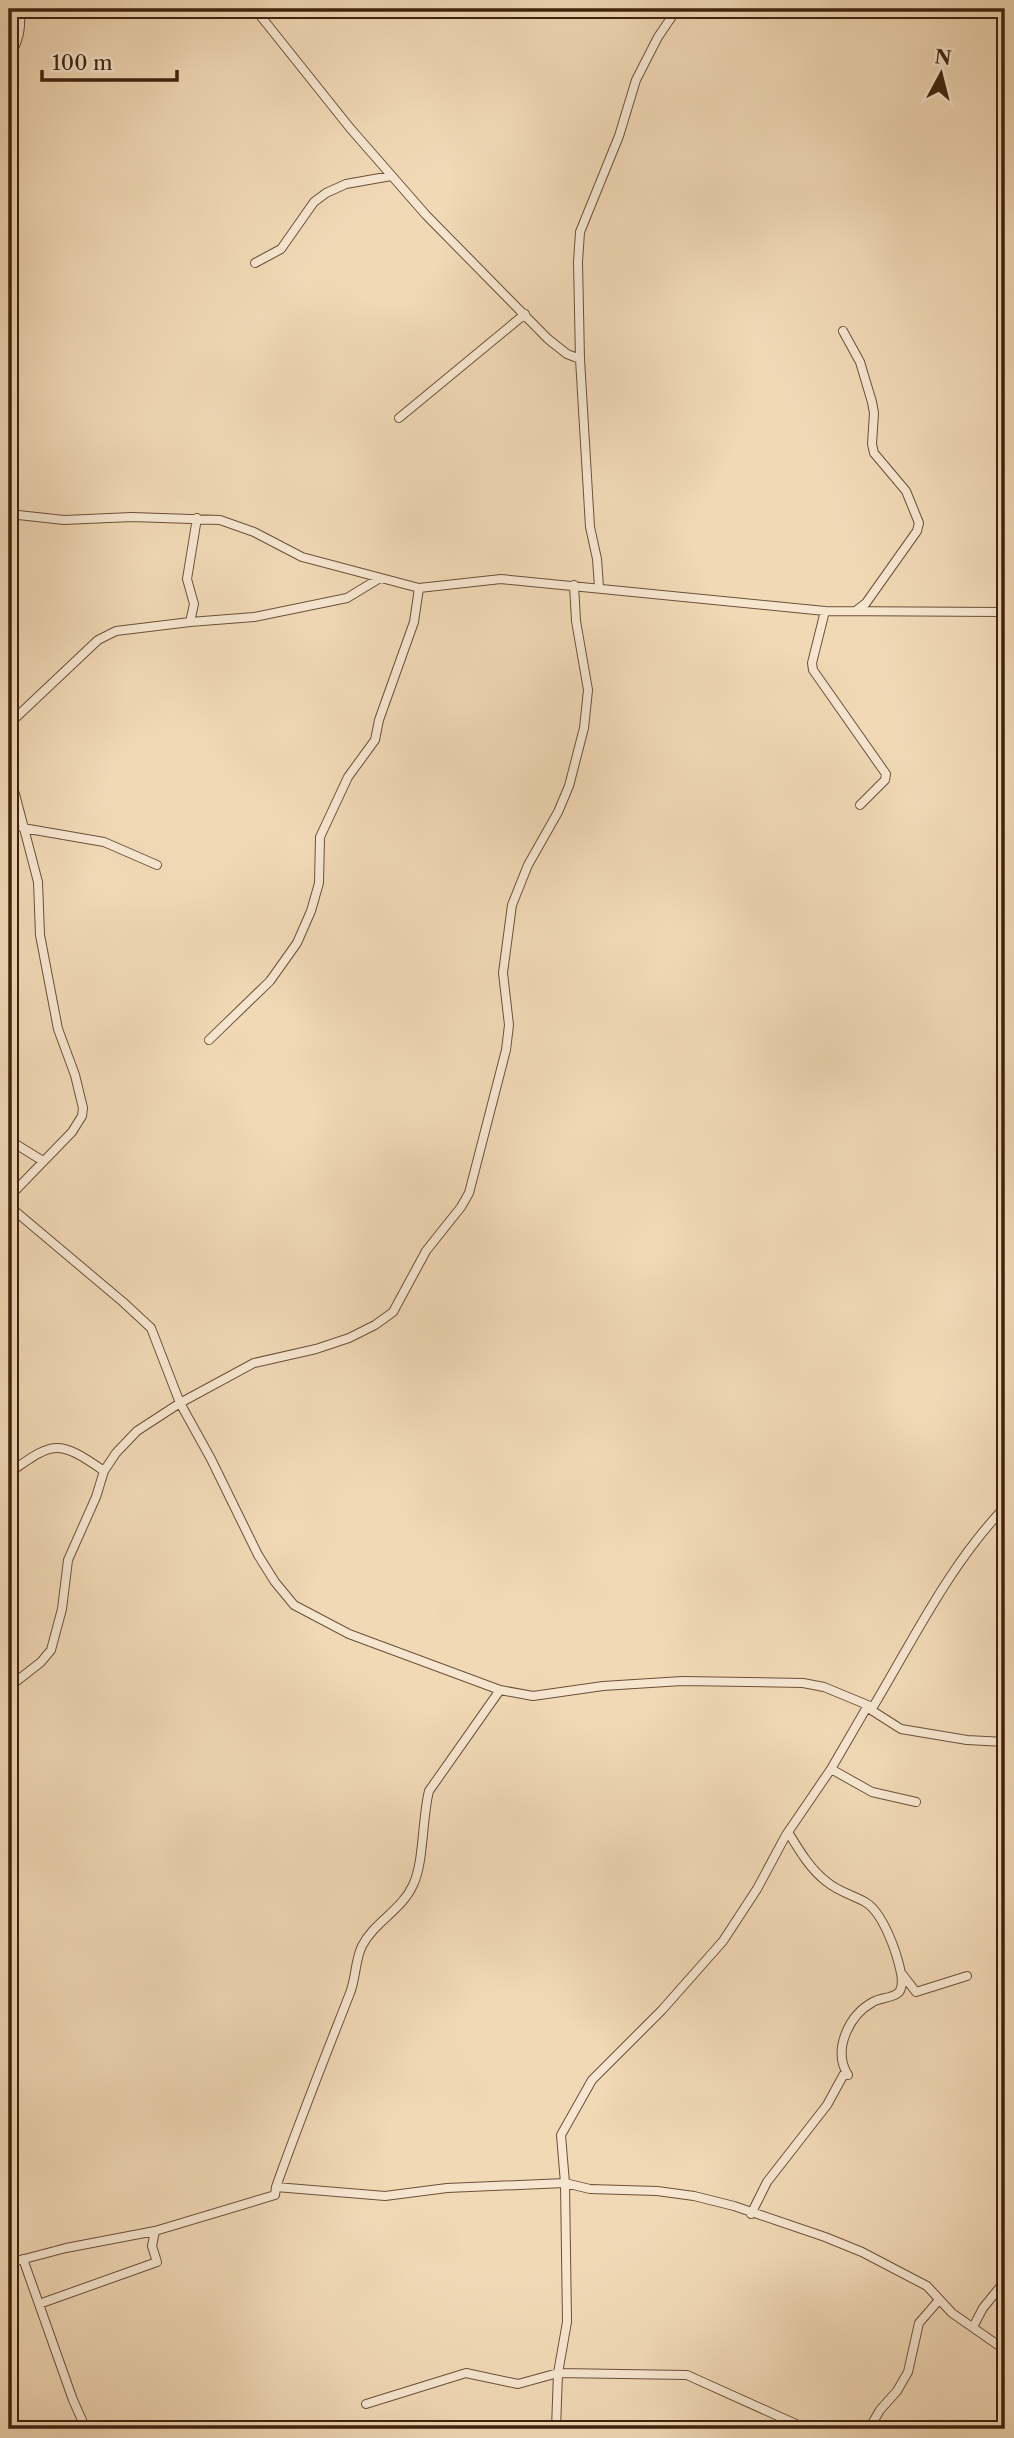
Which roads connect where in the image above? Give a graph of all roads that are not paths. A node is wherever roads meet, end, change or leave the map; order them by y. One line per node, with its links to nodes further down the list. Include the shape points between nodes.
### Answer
1 (20, 9): 4 (street, via 18,41)
2 (255, 9): 5 (street)
3 (677, 9): 9 (street, via 636,80 580,232)
4 (9, 55)
5 (391, 176): 6 (street, via 346,184 326,193 314,202 281,249); 7 (street)
6 (255, 263)
7 (525, 314): 9 (street, via 548,339); 10 (street)
8 (843, 331): 17 (street, via 860,362 872,402 874,453 906,491 919,523)
9 (580, 359): 15 (street, via 590,527)
10 (399, 418)
11 (9, 514): 12 (street, via 64,520)
12 (197, 518): 13 (street, via 220,520 302,556); 20 (street, via 187,579 194,604)
13 (380, 578): 16 (street); 20 (street, via 347,598 254,617)
14 (574, 585): 15 (street); 16 (street, via 501,579); 31 (street, via 587,690 584,728 569,786 512,905 503,973 509,1025 506,1050 469,1193 426,1251 393,1312 349,1338 254,1363)
15 (599, 587): 18 (street)
16 (419, 588): 26 (street, via 414,622 375,740 348,777 320,837 319,883 297,943 270,981)
17 (857, 610): 18 (street); 19 (street)
18 (825, 611): 23 (street, via 813,670 886,774)
19 (1005, 612)
20 (190, 622): 21 (street, via 116,631 98,640)
21 (9, 724)
22 (9, 781): 24 (street)
23 (860, 804)
24 (23, 828): 25 (street, via 104,842); 28 (street, via 38,882 40,936 58,1029 83,1108 72,1132)
25 (157, 865)
26 (209, 1040)
27 (9, 1140): 28 (street)
28 (43, 1161): 29 (street)
29 (9, 1197)
30 (9, 1206): 31 (street, via 151,1328)
31 (180, 1403): 32 (street, via 137,1431); 36 (street, via 258,1555 294,1605 349,1634)
32 (104, 1471): 33 (street, via 75,1451 54,1447 42,1450); 35 (street, via 68,1560 51,1650)
33 (9, 1474)
34 (1005, 1507): 37 (street, via 945,1585)
35 (9, 1688)
36 (500, 1690): 37 (street, via 533,1696 682,1681 803,1683); 45 (street, via 429,1791 413,1886 360,1950 354,1983)
37 (870, 1707): 38 (street, via 901,1729); 39 (street)
38 (1005, 1742)
39 (831, 1769): 40 (street, via 872,1792); 41 (street)
40 (916, 1802)
41 (788, 1832): 42 (street, via 828,1883 877,1911); 44 (street, via 723,1941 592,2080 561,2135)
42 (902, 1974): 43 (street, via 916,1992); 46 (street, via 897,1994 870,2003 852,2021 841,2056 848,2075 844,2074 827,2105 767,2182)
43 (967, 1976)
44 (565, 2183): 45 (street, via 447,2188 385,2196); 46 (street, via 694,2196); 55 (street, via 567,2322)
45 (276, 2187): 47 (street, via 275,2195)
46 (751, 2214): 51 (street, via 862,2252 927,2286)
47 (155, 2231): 48 (street); 52 (street, via 152,2246 157,2262)
48 (23, 2259): 49 (street); 52 (street)
49 (9, 2263)
50 (1005, 2281): 53 (street)
51 (939, 2300): 53 (street); 60 (street, via 919,2323 908,2372)
52 (39, 2304): 57 (street)
53 (973, 2327): 54 (street)
54 (1005, 2350)
55 (558, 2373): 56 (street, via 518,2384 466,2373); 58 (street); 59 (street, via 687,2375)
56 (366, 2404)
57 (86, 2429)
58 (556, 2429)
59 (807, 2429)
60 (869, 2429)

